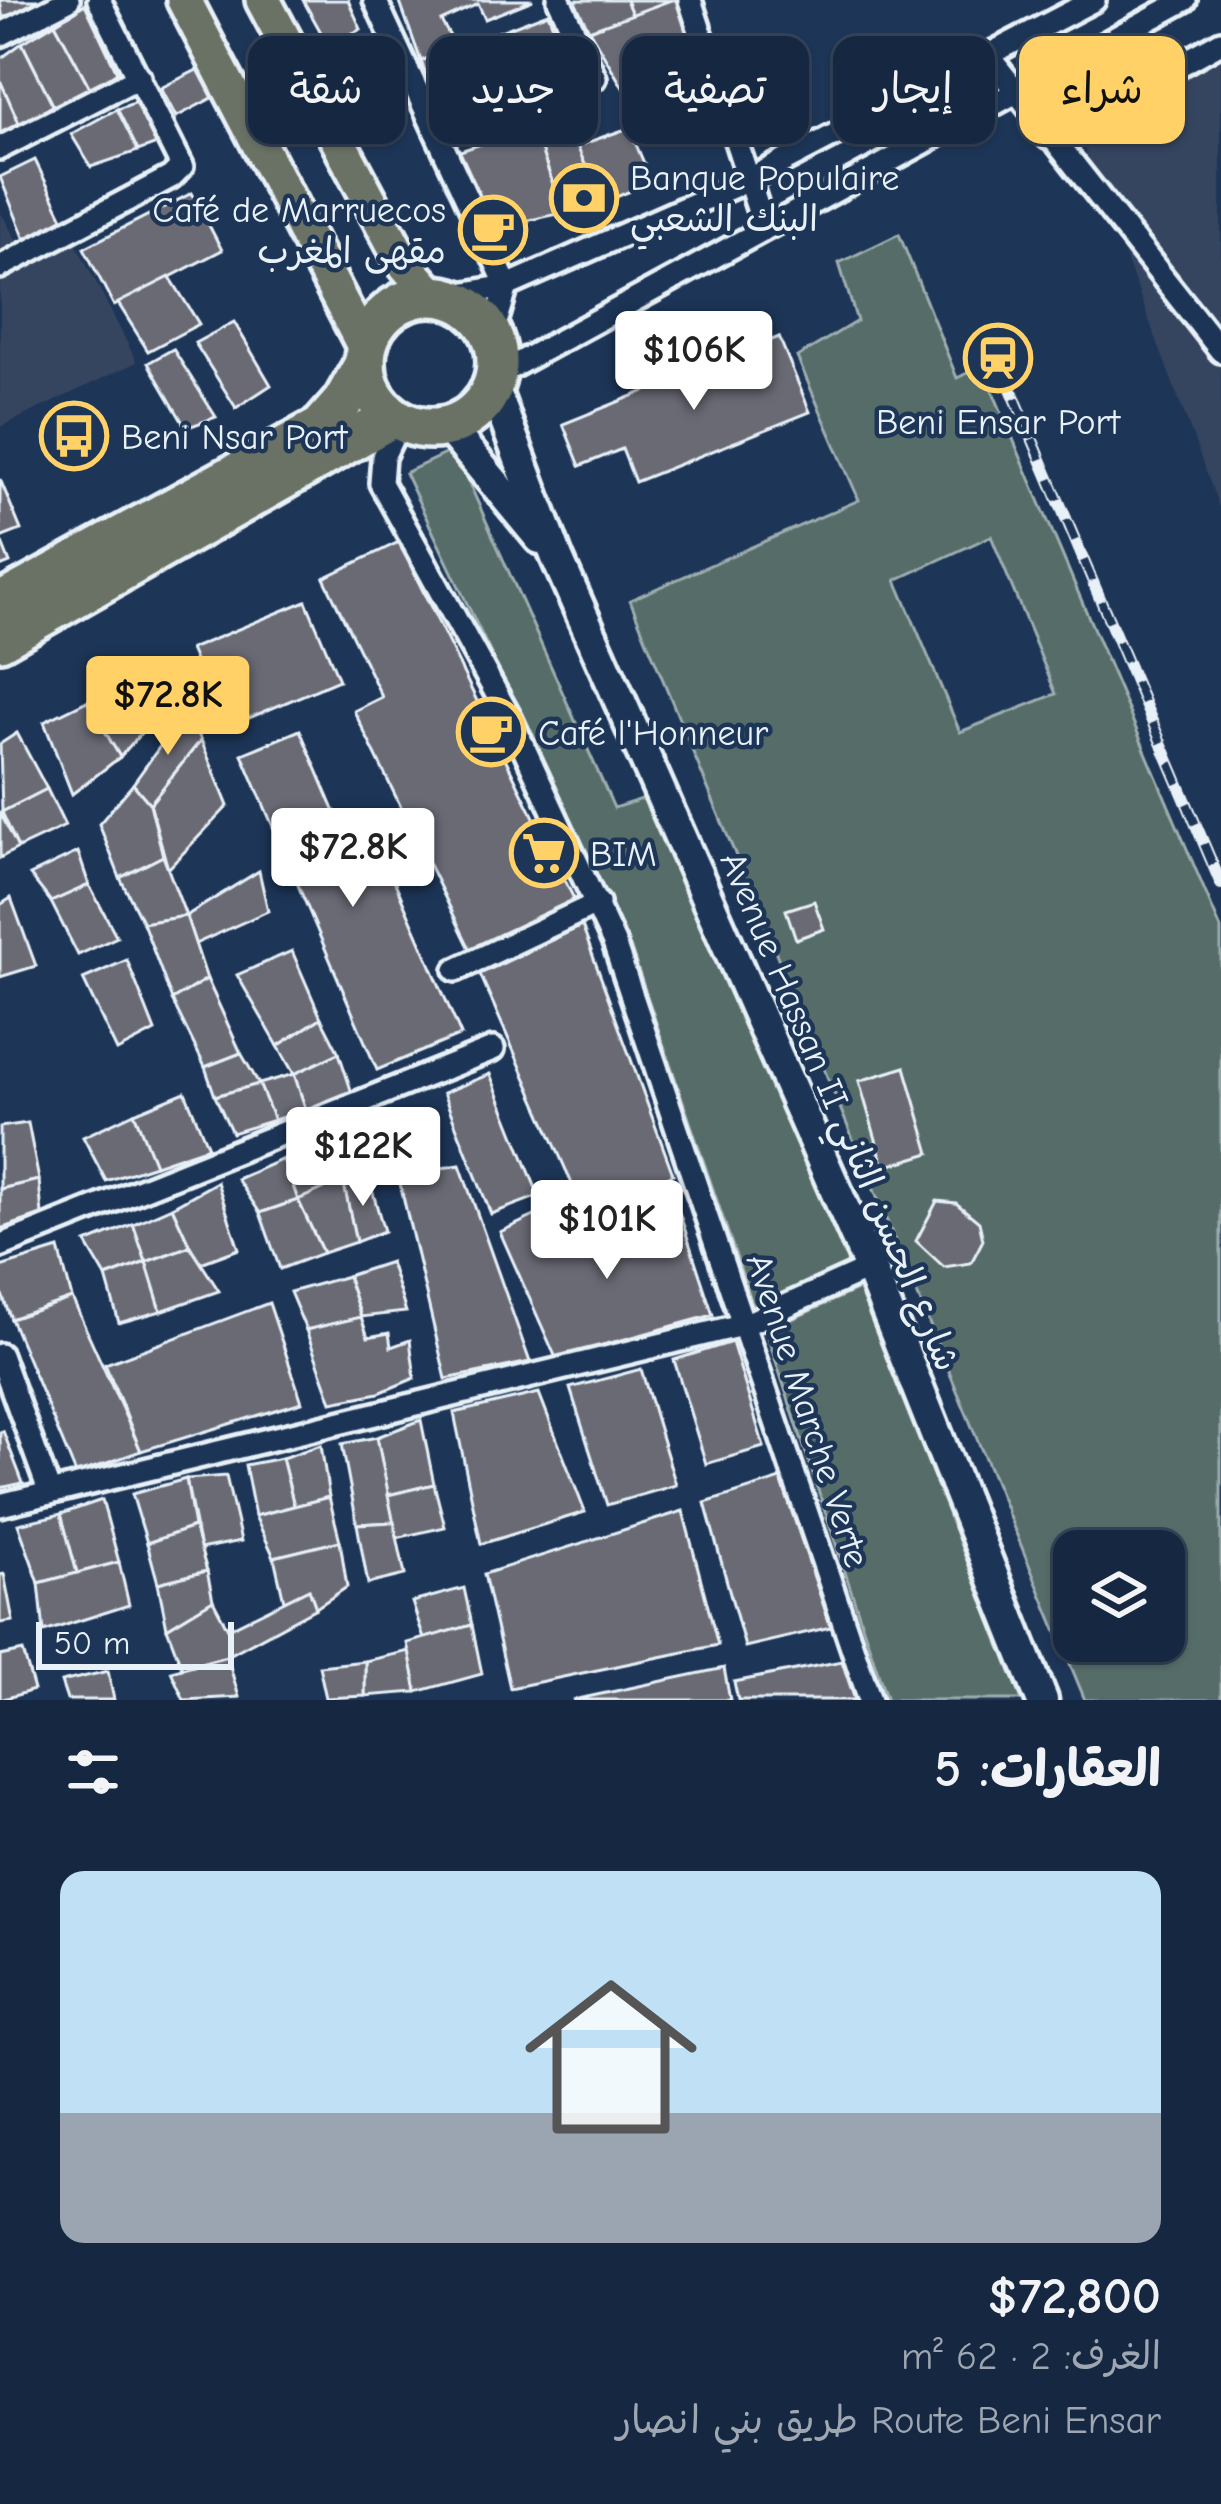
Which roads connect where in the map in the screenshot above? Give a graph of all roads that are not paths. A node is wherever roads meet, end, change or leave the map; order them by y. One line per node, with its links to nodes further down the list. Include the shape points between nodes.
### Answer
1 (68, 0): 10 (street)
2 (99, 0): 16 (street)
3 (184, 0): 29 (main road)
4 (263, 0): 25 (main road, via 403,262)
5 (375, 0): 24 (street)
6 (559, 0): 11 (street)
7 (690, 0): 21 (street)
8 (1094, 0): 13 (street)
9 (1185, 0): 17 (street)
10 (0, 35)
11 (576, 36)
12 (1221, 42): 14 (street)
13 (995, 55)
14 (1185, 62)
15 (995, 65): 17 (street)
16 (140, 77): 20 (street); 23 (street, via 180,170)
17 (1018, 93): 22 (street)
18 (833, 137): 21 (street)
19 (1054, 144): 27 (street)
20 (0, 148)
21 (748, 180): 22 (street); 24 (street)
22 (764, 227): 30 (street)
23 (0, 267)
24 (507, 286): 25 (street); 30 (street)
25 (438, 297): 29 (highway, via 389,310); 30 (highway, via 477,314)
26 (1221, 309): 27 (street)
27 (1198, 322): 28 (street)
28 (1221, 351)
29 (365, 356): 31 (highway, via 372,393); 33 (highway, via 321,427)
30 (494, 366): 32 (highway, via 479,409); 35 (street, Avenue Hassan II شارع الحسن الثاني)
31 (397, 419): 32 (highway); 33 (highway); 38 (street, Avenue Marche Verte, via 381,483 512,720)
32 (448, 427): 35 (street, Avenue Hassan II شارع الحسن الثاني)
33 (181, 521): 34 (highway)
34 (118, 555): 36 (highway); 37 (highway)
35 (556, 558): 42 (street, Avenue Hassan II شارع الحسن الثاني)
36 (0, 603)
37 (0, 640)
38 (598, 903): 39 (street); 43 (street, Avenue Marche Verte)
39 (456, 970)
40 (493, 1049): 41 (street)
41 (0, 1246)
42 (870, 1268): 43 (street); 48 (street, Avenue Hassan II شارع الحسن الثاني)
43 (746, 1324): 45 (street); 47 (street, Avenue Marche Verte)
44 (0, 1355): 45 (street)
45 (50, 1493): 46 (street)
46 (0, 1505)
47 (870, 1700)
48 (1042, 1700)

